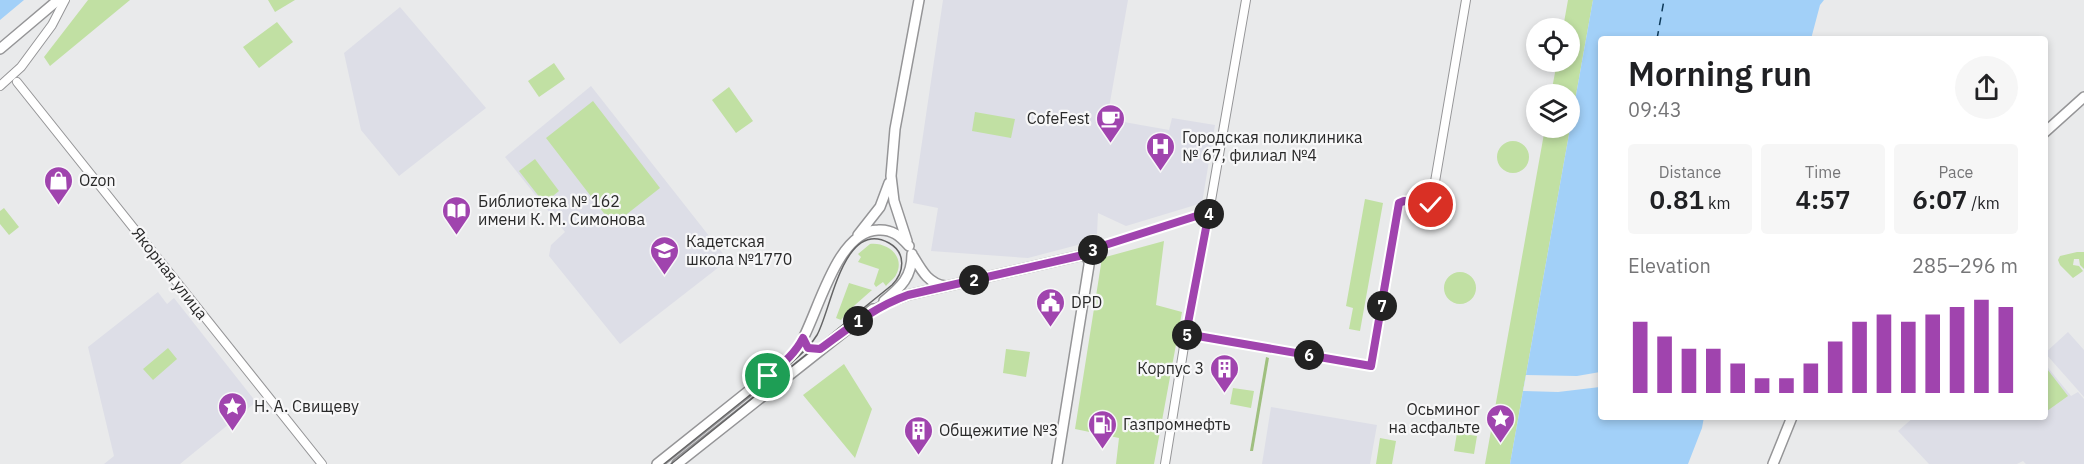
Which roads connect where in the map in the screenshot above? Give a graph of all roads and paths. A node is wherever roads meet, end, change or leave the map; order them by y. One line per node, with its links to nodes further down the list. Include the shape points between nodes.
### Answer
1 (58, 0): 6 (street)
2 (65, 0): 7 (street)
3 (919, 0): 14 (street, via 895,129)
4 (1246, 0): 15 (street)
5 (1466, 0): 21 (street, via 1431,205 1399,203 1371,366)
6 (38, 17): 7 (street, via 48,18); 8 (street)
7 (52, 25): 9 (street)
8 (0, 49)
9 (21, 68): 10 (street); 11 (street)
10 (17, 82): 11 (street); 25 (street, Якорная улица)
11 (0, 87)
12 (2084, 97): 13 (street)
13 (2048, 129)
14 (891, 176): 16 (street, via 880,207); 17 (street, via 894,201)
15 (1209, 212): 18 (street); 21 (street)
16 (855, 239): 17 (street, via 873,230 894,232); 22 (street, via 826,282)
17 (910, 250): 19 (street, via 927,278); 20 (street, via 912,265 904,284)
18 (1083, 255): 19 (street); 28 (street, via 1089,265)
19 (947, 287): 20 (street, via 908,295)
20 (869, 312): 23 (street)
21 (1186, 334): 29 (street)
22 (803, 338): 23 (street, via 808,348); 26 (street, via 786,361)
23 (820, 349): 27 (street)
24 (1791, 420): 30 (street)
25 (322, 464)
26 (657, 464)
27 (677, 464)
28 (1058, 464)
29 (1165, 464)
30 (1773, 464)

